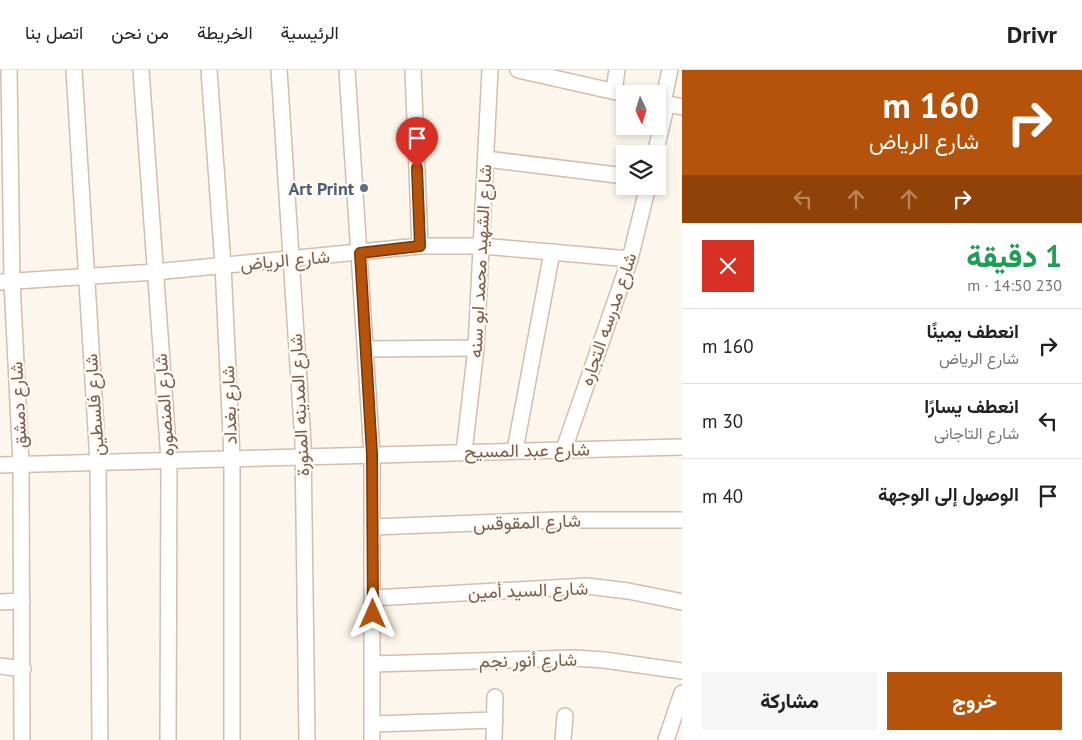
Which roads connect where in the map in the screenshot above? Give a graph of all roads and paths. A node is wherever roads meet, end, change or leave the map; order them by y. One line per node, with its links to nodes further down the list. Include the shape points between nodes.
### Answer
1 (9, 70): 28 (street, شارع دمشق)
2 (74, 70): 27 (street, شارع فلسطين)
3 (141, 70): 26 (street, شارع المنصوره)
4 (209, 70): 25 (street, شارع بغداد)
5 (279, 70): 23 (street, شارع المدينه المنورة)
6 (347, 70): 22 (street)
7 (413, 70): 19 (street)
8 (490, 70): 16 (street, شارع الشهيد محمد ابو سنه)
9 (518, 70): 13 (street)
10 (617, 70): 12 (street)
11 (670, 70): 14 (street)
12 (618, 85)
13 (616, 92)
14 (668, 104): 15 (street)
15 (657, 145)
16 (486, 159): 17 (street); 20 (street, شارع الشهيد محمد ابو سنه)
17 (616, 175)
18 (646, 195): 24 (street, شارع مدرسه التجاره)
19 (420, 246): 20 (street, شارع الرياض); 22 (street, شارع الرياض)
20 (482, 246): 21 (street, شارع الرياض); 29 (street, شارع الشهيد محمد ابو سنه)
21 (552, 252): 24 (street, شارع الرياض); 33 (street)
22 (360, 253): 23 (street, شارع الرياض); 30 (street)
23 (290, 259): 25 (street, شارع الرياض); 36 (street, شارع المدينه المنورة)
24 (630, 259): 32 (street, شارع مدرسه التجاره)
25 (223, 265): 26 (street, شارع الرياض); 37 (street, شارع بغداد)
26 (155, 272): 27 (street, شارع الرياض); 38 (street, شارع المنصوره)
27 (86, 276): 28 (street, شارع الرياض); 39 (street, شارع فلسطين)
28 (6, 282): 40 (street, شارع دمشق)
29 (476, 348): 30 (street); 34 (street, شارع الشهيد محمد ابو سنه)
30 (366, 349): 35 (street)
31 (682, 446): 32 (street, شارع عبد المسيح)
32 (564, 449): 33 (street, شارع عبد المسيح)
33 (515, 450): 34 (street, شارع عبد المسيح)
34 (464, 452): 35 (street, شارع عبد المسيح)
35 (372, 454): 36 (street, شارع عبد المسيح); 43 (street)
36 (303, 456): 37 (street, شارع عبد المسيح); 62 (street, شارع المدينه المنورة)
37 (232, 458): 38 (street, شارع عبد المسيح); 61 (street, شارع بغداد)
38 (169, 460): 39 (street, شارع عبد المسيح); 60 (street, شارع المنصوره)
39 (98, 462): 40 (street, شارع عبد المسيح); 59 (street, شارع فلسطين)
40 (21, 464): 41 (street, شارع عبد المسيح); 46 (street, شارع دمشق)
41 (0, 465)
42 (682, 520): 43 (street, شارع المقوقس, via 557,520)
43 (372, 527): 44 (street)
44 (373, 598): 47 (street, شارع السيد أمين, via 587,586); 48 (street)
45 (0, 602): 46 (street)
46 (22, 602): 50 (street, شارع دمشق)
47 (682, 602)
48 (373, 664): 51 (street, شارع أنور نجم, via 574,658); 56 (street)
49 (0, 666): 50 (street)
50 (23, 669): 58 (street, شارع دمشق)
51 (682, 671)
52 (682, 693): 57 (street)
53 (495, 697): 55 (street)
54 (565, 716): 65 (street)
55 (495, 720): 56 (street); 64 (street)
56 (373, 724): 63 (street)
57 (673, 733)
58 (22, 740)
59 (100, 740)
60 (168, 740)
61 (232, 740)
62 (307, 740)
63 (372, 740)
64 (494, 740)
65 (563, 740)

